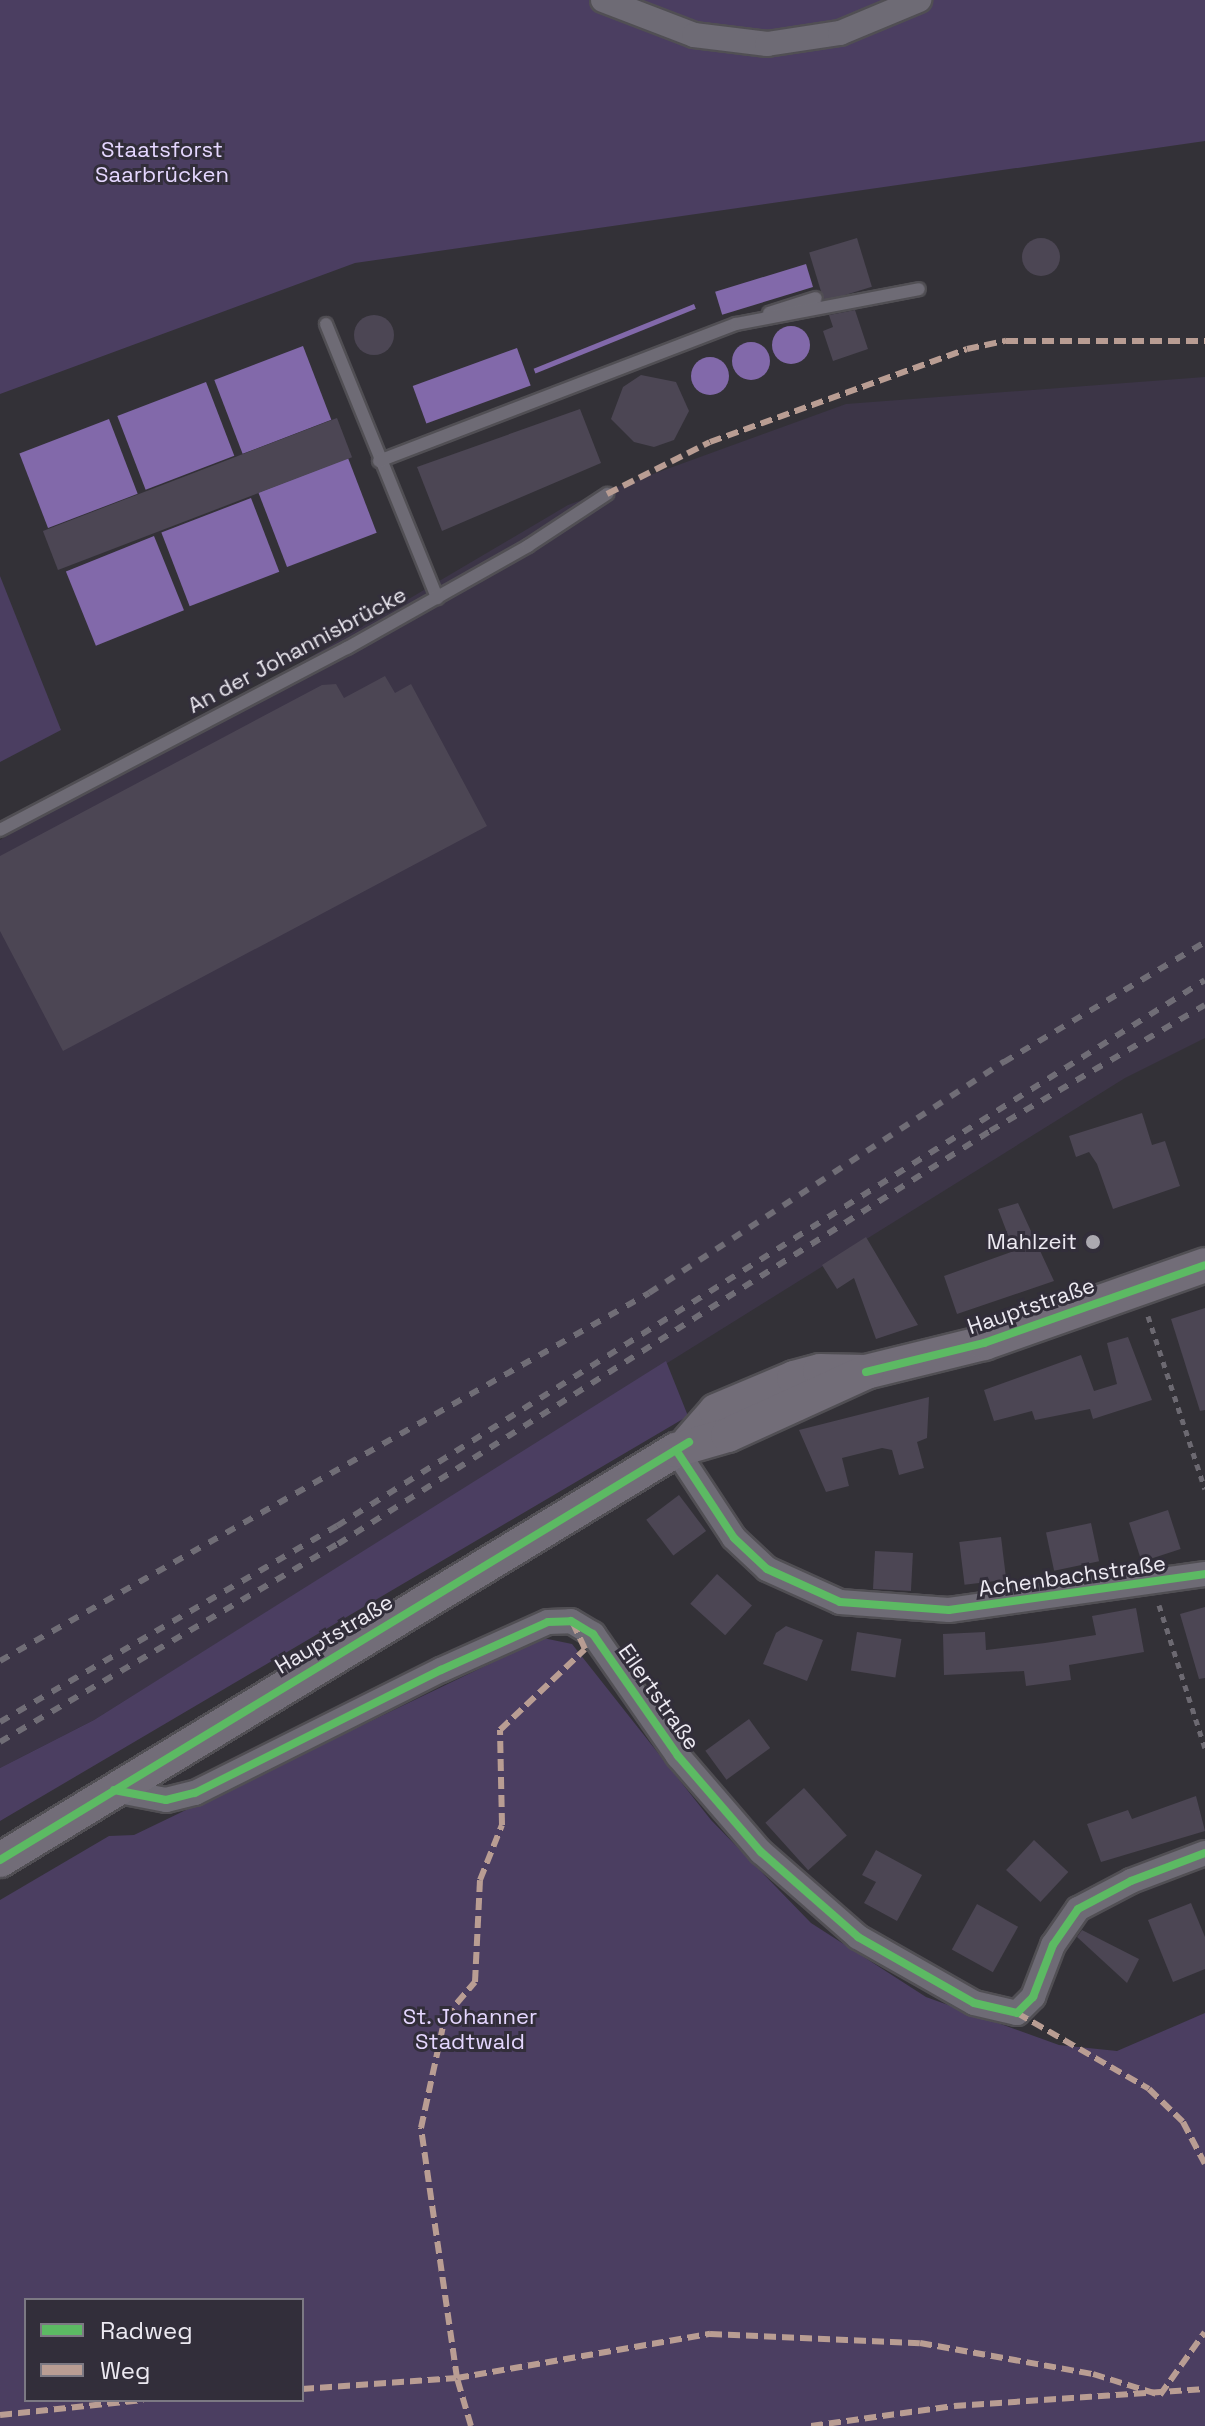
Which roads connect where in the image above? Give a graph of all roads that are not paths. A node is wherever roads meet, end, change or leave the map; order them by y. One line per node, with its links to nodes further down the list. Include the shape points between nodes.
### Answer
1 (603, 0): 2 (street, via 694,35 767,44 840,33)
2 (919, 0)
3 (919, 289): 6 (lane)
4 (816, 298): 6 (lane)
5 (326, 324): 7 (lane)
6 (736, 324): 7 (lane)
7 (379, 461): 9 (lane)
8 (607, 494): 9 (lane, An der Johannisbrücke)
9 (437, 598): 10 (lane, An der Johannisbrücke)
10 (0, 830)
11 (1205, 1265): 12 (main road, Hauptstraße, via 984,1343 866,1372 728,1435)
12 (682, 1446): 13 (street, Achenbachstraße, via 734,1538 767,1569 840,1602 949,1610); 14 (main road, Hauptstraße)
13 (1205, 1574)
14 (114, 1790): 15 (street, Eilertstraße, via 166,1800 195,1793 441,1670 548,1622 571,1621 593,1634 715,1804 811,1900 926,1980 974,2003 1017,2013 1033,1997 1053,1945 1078,1909 1131,1881); 16 (main road, Hauptstraße)
15 (1205, 1853)
16 (0, 1860)

